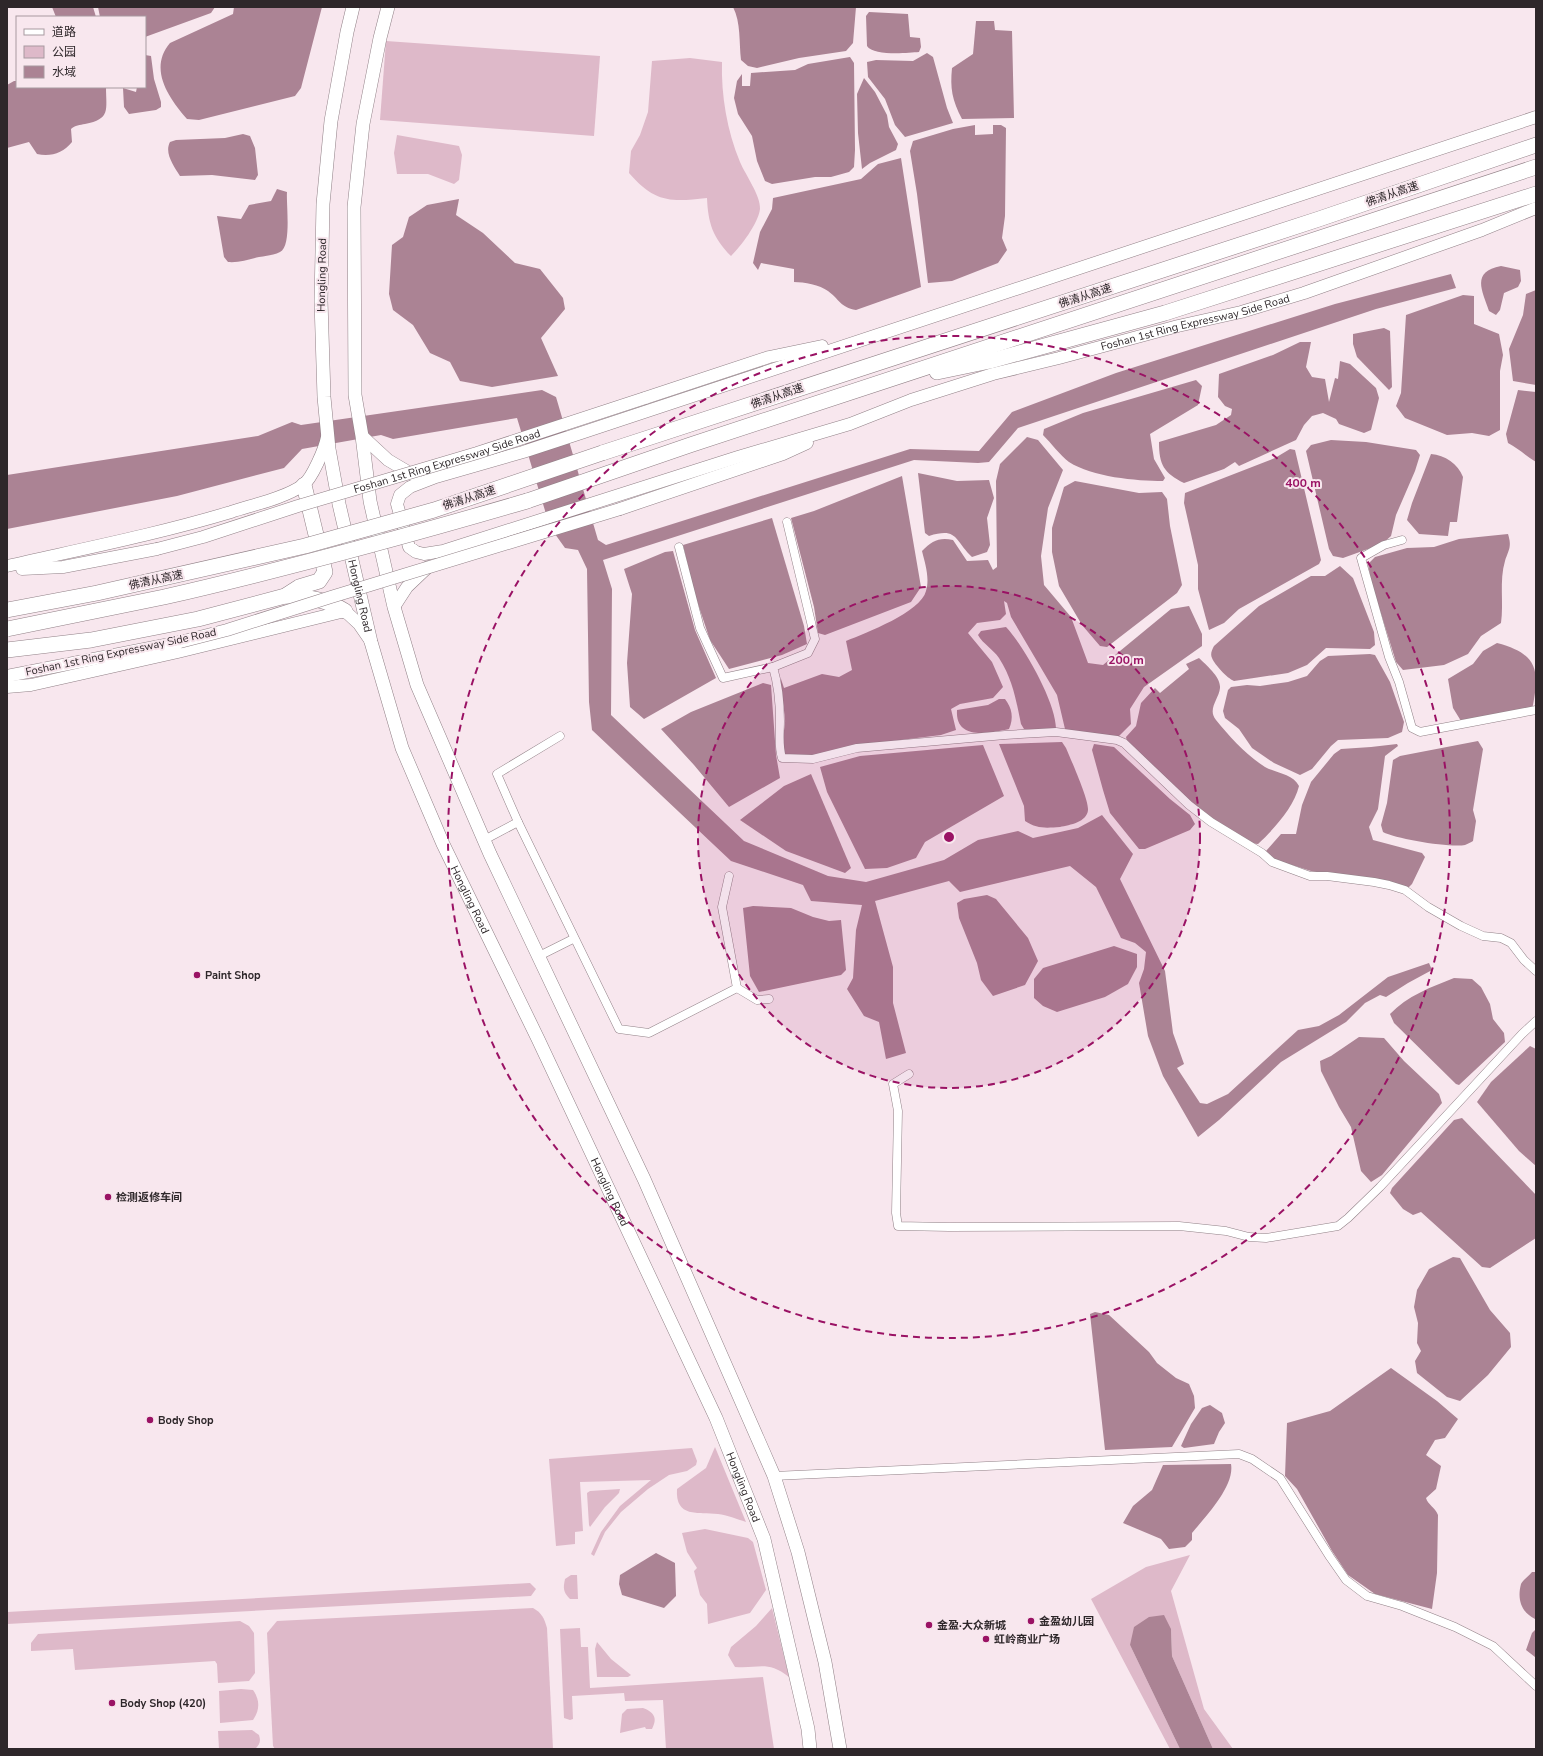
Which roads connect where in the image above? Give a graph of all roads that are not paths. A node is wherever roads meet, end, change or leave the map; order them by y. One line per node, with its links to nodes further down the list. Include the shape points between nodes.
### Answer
1 (354, 7): 12 (main road, Hongling Road, via 346,32 331,121 323,204 321,301)
2 (388, 7): 11 (main road, via 363,124 354,207 355,395)
3 (1536, 117): 8 (main road)
4 (1536, 145): 22 (highway, 佛清从高速, bridge, via 434,510 305,546 97,593)
5 (1536, 167): 9 (highway, 佛清从高速)
6 (1536, 194): 9 (highway, via 1164,313 990,361)
7 (1536, 208): 10 (main road, Foshan 1st Ring Expressway Side Road, via 1482,230 1304,293 1241,312 993,374 911,400)
8 (882, 333): 13 (main road, Foshan 1st Ring Expressway Side Road, via 523,452); 19 (main road, Foshan 1st Ring Expressway Side Road, bridge, via 769,357 477,453 335,494 203,537 63,568)
9 (856, 390): 24 (highway, 佛清从高速, bridge, via 527,500 418,533 164,597)
10 (850, 424): 18 (main road, Foshan 1st Ring Expressway Side Road, via 738,457); 28 (main road, Foshan 1st Ring Expressway Side Road, bridge, via 782,454 620,509 227,630 180,642)
11 (362, 436): 13 (main road, via 398,467 416,476); 21 (main road, via 370,501)
12 (327, 449): 14 (main road); 25 (main road, Hongling Road)
13 (436, 477): 18 (main road, Foshan 1st Ring Expressway Side Road, via 410,487 400,495 397,504 409,547 424,554)
14 (304, 485): 19 (main road, via 265,502 184,526); 20 (highway, via 325,572 319,581 299,587)
15 (787, 522): 27 (street, via 815,639 808,653)
16 (1402, 540): 30 (street, via 1384,545 1361,558 1412,728 1420,732)
17 (679, 547): 27 (street, via 700,628 724,678)
18 (443, 552): 21 (main road, via 407,587)
19 (7, 568)
20 (284, 596): 23 (highway, via 305,597 332,603); 26 (highway, via 198,619 91,640)
21 (394, 607): 33 (main road, via 417,685)
22 (7, 610)
23 (345, 611): 25 (main road, via 359,624); 29 (main road, via 178,652 31,685)
24 (7, 629)
25 (371, 642): 44 (main road, Hongling Road, via 402,748 443,844 702,1385 748,1497 764,1539 808,1729)
26 (7, 650)
27 (773, 667): 37 (street, via 780,720 778,748 782,758 813,759 857,748 998,735 1056,732 1117,740 1124,743 1189,805 1272,862 1310,876 1374,882 1405,890 1461,926 1483,936 1501,938 1511,943)
28 (7, 676)
29 (7, 687)
30 (1536, 710)
31 (560, 736): 32 (street, via 497,774)
32 (518, 822): 33 (street); 35 (street)
33 (484, 840): 36 (main road)
34 (730, 876): 38 (street, via 722,907)
35 (573, 938): 36 (street); 38 (street, via 619,1029 649,1033)
36 (538, 956): 42 (main road, via 644,1180)
37 (1536, 971)
38 (738, 988): 39 (street, via 757,1000)
39 (769, 999)
40 (1536, 1021): 41 (street, via 1348,1218 1338,1226 1266,1238 1179,1226 898,1226 898,1111 893,1084)
41 (909, 1074)
42 (774, 1476): 43 (street, via 1239,1454 1252,1459 1280,1478 1346,1580 1367,1596 1402,1606 1494,1646); 45 (main road, via 798,1552 825,1662)
43 (1536, 1686)
44 (810, 1749)
45 (840, 1749)

